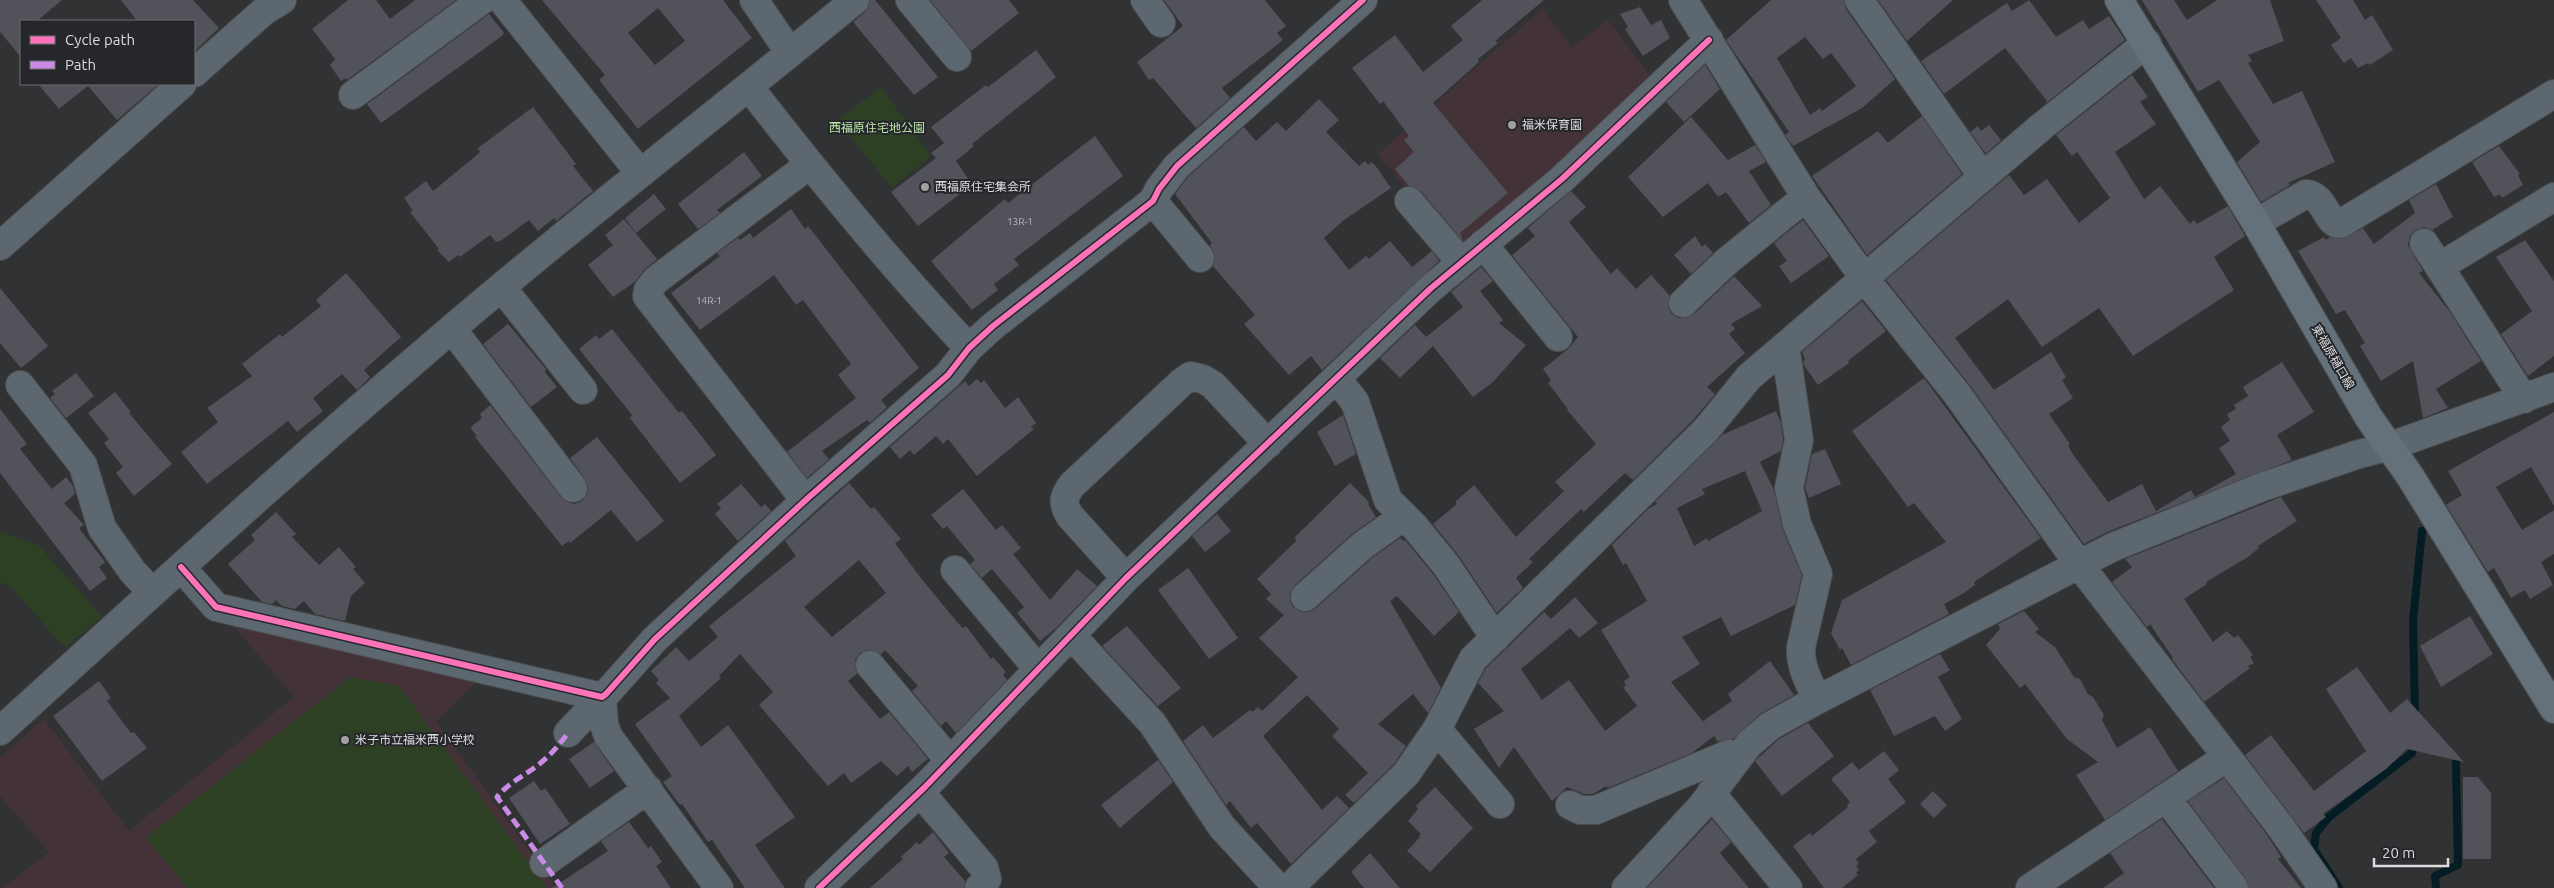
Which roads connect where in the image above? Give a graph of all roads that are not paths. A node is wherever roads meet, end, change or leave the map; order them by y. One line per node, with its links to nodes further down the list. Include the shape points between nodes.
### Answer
1 (282, 0): 17 (street, via 264,11)
2 (482, 0): 21 (street)
3 (502, 0): 23 (street)
4 (754, 0): 15 (street)
5 (855, 0): 15 (street)
6 (910, 0): 16 (street)
7 (1145, 0): 12 (street)
8 (1363, 0): 27 (street, via 1177,166 1158,189)
9 (1859, 0): 24 (street)
10 (2119, 0): 14 (main road, 東福原樋口線)
11 (1696, 5): 13 (street)
12 (1161, 23)
13 (1709, 40): 25 (street); 31 (street, via 1562,179)
14 (2146, 43): 24 (street); 29 (main road, 東福原樋口線)
15 (790, 53): 19 (street)
16 (957, 57)
17 (195, 72)
18 (181, 85): 32 (street)
19 (749, 87): 22 (street); 23 (street)
20 (2554, 94): 29 (street, via 2340,224 2333,222 2315,196 2306,194)
21 (353, 96)
22 (809, 164): 42 (street); 51 (street, via 656,280 647,296)
23 (640, 173): 37 (street)
24 (1983, 177): 36 (street)
25 (1806, 197): 36 (street); 38 (street, via 1726,262)
26 (2554, 197): 35 (street)
27 (1153, 201): 33 (street); 42 (street)
28 (1409, 201): 34 (street)
29 (2256, 223): 49 (main road, 東福原樋口線, via 2369,418)
30 (2424, 243): 35 (street)
31 (1483, 244): 34 (street); 40 (street)
32 (0, 246)
33 (1200, 258)
34 (1461, 262): 43 (street)
35 (2439, 267): 47 (street)
36 (1865, 279): 41 (street); 53 (street, via 1957,394)
37 (502, 288): 39 (street); 46 (street)
38 (1683, 303)
39 (452, 329): 50 (street); 54 (street)
40 (1558, 338)
41 (1785, 346): 60 (street, via 1749,377 1706,430); 64 (street, via 1799,440 1789,488 1797,524 1818,574 1800,656)
42 (969, 348): 51 (street, via 948,375)
43 (1336, 379): 48 (street); 52 (street, via 1355,402 1388,500)
44 (20, 385): 57 (street, via 83,465 102,528 133,572)
45 (2554, 387): 47 (street)
46 (583, 390)
47 (2524, 399): 49 (street)
48 (1268, 444): 56 (street); 56 (street, via 1213,385 1191,376 1072,485 1064,497 1064,506)
49 (2391, 446): 53 (street, via 2262,487); 65 (main road, 東福原樋口線)
50 (573, 488)
51 (805, 500): 63 (street, via 655,639)
52 (1404, 516): 58 (street, via 1362,546); 60 (street, via 1446,565)
53 (2078, 563): 64 (street); 70 (street)
54 (181, 566): 57 (street); 63 (street, via 216,607)
55 (955, 570): 62 (street)
56 (1126, 578): 59 (street)
57 (152, 592): 67 (street)
58 (1305, 597)
59 (1071, 635): 62 (street); 82 (street, via 1152,723 1222,827)
60 (1495, 638): 66 (street, via 1473,659)
61 (870, 665): 71 (street)
62 (1038, 669): 71 (street)
63 (602, 697): 68 (street); 72 (street, via 608,736)
64 (1817, 700): 69 (street, via 1770,726)
65 (2554, 709)
66 (1437, 729): 76 (street); 83 (street, via 1406,774)
67 (0, 730)
68 (568, 733)
69 (1738, 757): 74 (street); 77 (street, via 1729,754 1596,810)
70 (2227, 757): 75 (street); 88 (street)
71 (950, 761): 73 (street)
72 (648, 789): 78 (street); 79 (street)
73 (920, 792): 80 (street); 81 (street, via 984,868 987,879)
74 (1712, 793): 84 (street); 85 (street)
75 (2167, 799): 86 (street); 87 (street)
76 (1500, 804)
77 (1570, 806)
78 (544, 863)
79 (719, 888)
80 (819, 888)
81 (979, 888)
82 (1278, 888)
83 (1289, 888)
84 (1626, 888)
85 (1788, 888)
86 (2030, 888)
87 (2234, 888)
88 (2324, 888)

